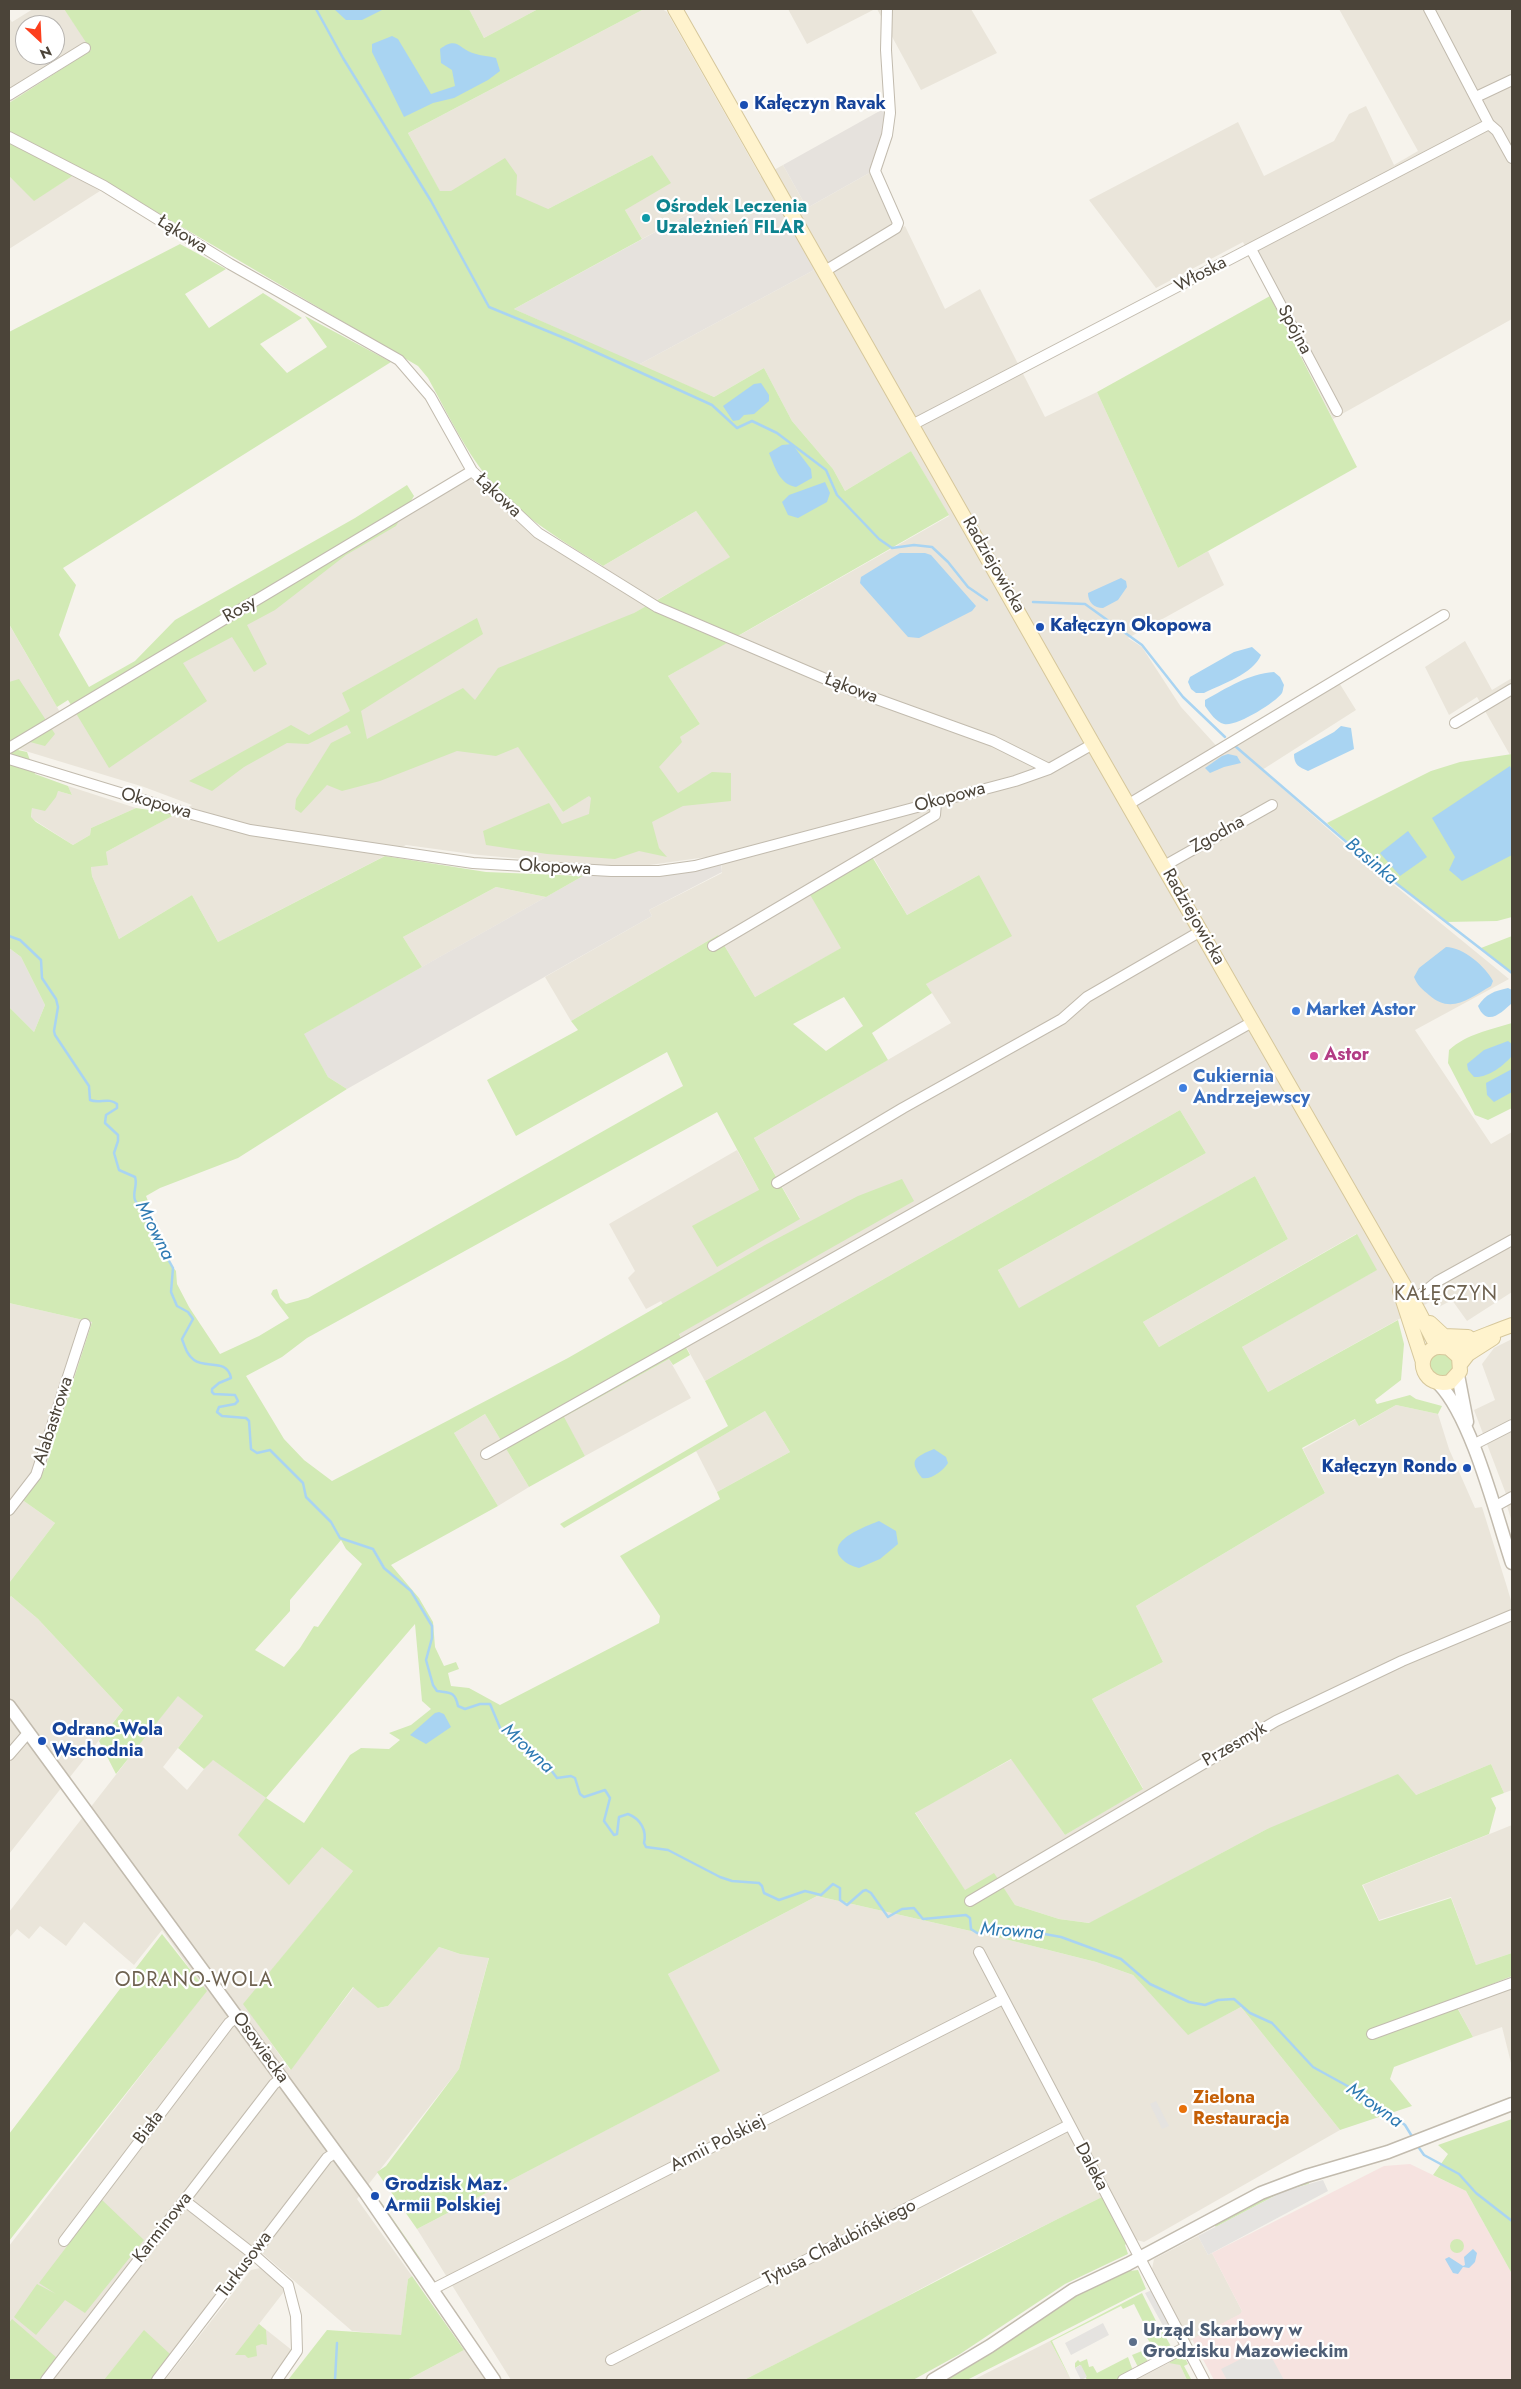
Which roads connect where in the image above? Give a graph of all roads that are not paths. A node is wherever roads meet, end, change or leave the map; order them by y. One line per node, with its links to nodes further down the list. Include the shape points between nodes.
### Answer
1 (675, 9): 12 (main road, Radziejowicka)
2 (886, 9): 12 (street, via 890,113 887,135 875,171 898,224)
3 (1429, 9): 7 (street)
4 (85, 48): 6 (street)
5 (1512, 80): 7 (street)
6 (9, 95)
7 (1476, 97): 8 (street)
8 (1489, 124): 10 (street, via 1497,131); 11 (street, Włoska)
9 (9, 137): 15 (street, Łąkowa, via 104,186 230,264 399,360 430,396)
10 (1512, 158)
11 (1251, 249): 13 (street, Spójna); 14 (street, Włoska)
12 (825, 271): 14 (main road, Radziejowicka)
13 (1337, 411)
14 (912, 425): 19 (main road, Radziejowicka)
15 (472, 471): 20 (street, Rosy); 22 (street, Łąkowa, via 538,533 657,607 849,690 993,741)
16 (1444, 615): 24 (street)
17 (1512, 689): 18 (street)
18 (1455, 723)
19 (1093, 744): 22 (street, Okopowa); 24 (main road, Radziejowicka)
20 (9, 748)
21 (9, 758): 23 (street, Okopowa, via 250,830 474,864 542,868 659,871 696,866)
22 (1049, 769): 23 (street, Okopowa)
23 (936, 802): 28 (street, via 935,815)
24 (1129, 804): 26 (main road, Radziejowicka)
25 (1272, 805): 26 (street, Zgodna)
26 (1164, 866): 27 (main road, Radziejowicka)
27 (1201, 931): 29 (main road, Radziejowicka); 30 (street, via 1087,997 1062,1019)
28 (713, 946)
29 (1254, 1021): 32 (main road, Radziejowicka); 43 (street)
30 (776, 1183)
31 (1512, 1240): 33 (street, via 1438,1281)
32 (1384, 1251): 33 (main road, Radziejowicka); 38 (main road, Radziejowicka)
33 (1414, 1300): 36 (main road, via 1434,1328 1444,1336 1462,1338); 37 (main road, Radziejowicka, via 1433,1339)
34 (85, 1324): 46 (street, Alabastrowa, via 36,1475)
35 (1512, 1326): 36 (main road); 39 (main road, via 1468,1354)
36 (1490, 1332): 37 (main road)
37 (1445, 1347): 38 (main road, via 1430,1351); 39 (main road, via 1459,1356)
38 (1423, 1362): 40 (main road, via 1426,1375)
39 (1459, 1369): 40 (main road, via 1450,1382); 42 (street)
40 (1439, 1384): 42 (street, via 1452,1401)
41 (1512, 1425): 42 (street)
42 (1471, 1441): 45 (street)
43 (486, 1454)
44 (1512, 1497): 45 (street)
45 (1494, 1506): 47 (street)
46 (9, 1510)
47 (1512, 1563)
48 (1512, 1615): 52 (street, Przesmyk, via 1402,1661 1276,1721)
49 (9, 1706): 50 (street, Osowiecka)
50 (28, 1733): 51 (street); 56 (street, Osowiecka)
51 (9, 1755)
52 (970, 1901)
53 (979, 1952): 55 (street, Daleka)
54 (1512, 1983): 57 (street)
55 (1002, 1999): 60 (street, Daleka); 66 (street, Armii Polskiej)
56 (237, 2017): 58 (street, Osowiecka); 63 (street, Biała, via 229,2023)
57 (1372, 2034)
58 (282, 2078): 61 (street, Osowiecka); 62 (street, Karminowa, via 274,2084)
59 (1512, 2104): 65 (street, via 1404,2146 1280,2185)
60 (1069, 2125): 65 (street, Daleka); 68 (street, Tytusa Chałubińskiego)
61 (336, 2152): 64 (street, Turkusowa); 66 (street, Osowiecka)
62 (185, 2201): 64 (street); 69 (street, Karminowa)
63 (64, 2241)
64 (254, 2254): 70 (street, Turkusowa); 71 (street, via 288,2285 296,2316 297,2351)
65 (1139, 2258): 67 (street, Daleka); 73 (street, via 1073,2290)
66 (433, 2289): 72 (street, Osowiecka)
67 (1186, 2347): 74 (street); 75 (street, Daleka)
68 (612, 2360)
69 (46, 2380)
70 (157, 2380)
71 (277, 2380)
72 (494, 2380)
73 (933, 2380)
74 (1123, 2380)
75 (1204, 2380)

